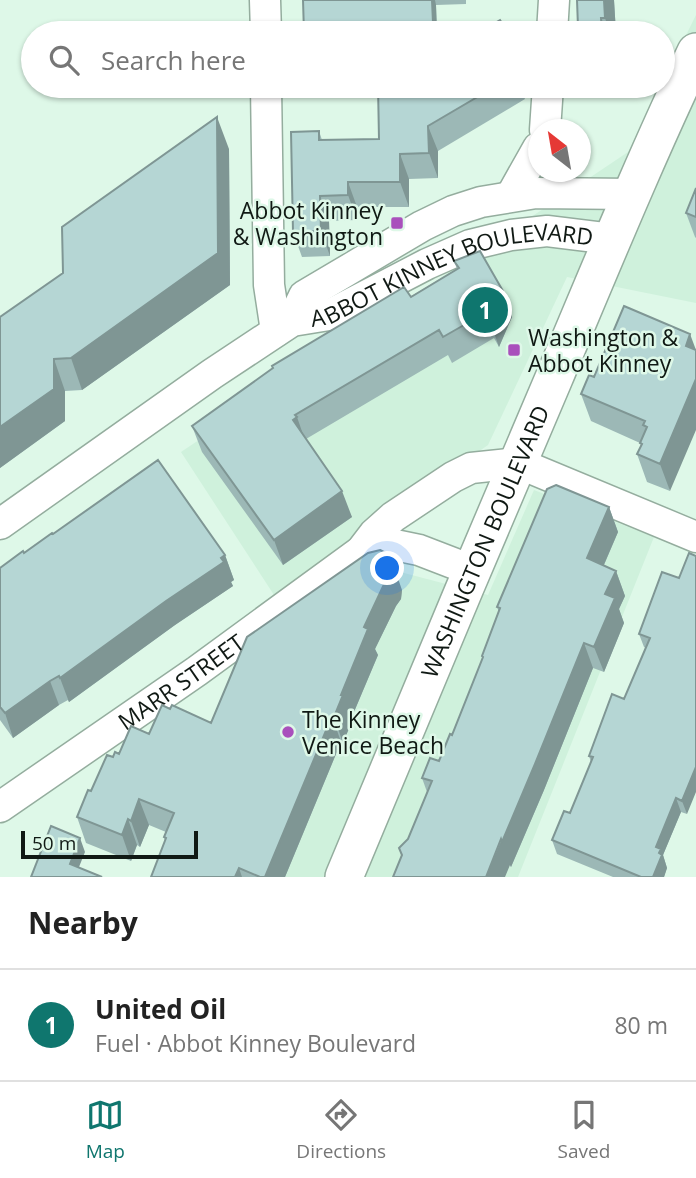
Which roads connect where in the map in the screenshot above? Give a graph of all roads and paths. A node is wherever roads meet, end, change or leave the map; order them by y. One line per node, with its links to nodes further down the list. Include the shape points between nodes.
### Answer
1 (265, 0): 3 (street)
2 (554, 0): 4 (street)
3 (266, 21)
4 (553, 21)
5 (696, 52): 6 (main road, WASHINGTON BOULEVARD)
6 (675, 97)
7 (266, 98): 15 (street, via 269,285)
8 (547, 98): 10 (street)
9 (674, 98): 12 (main road, WASHINGTON BOULEVARD)
10 (546, 119)
11 (528, 166): 13 (street)
12 (632, 194): 13 (street, ABBOT KINNEY BOULEVARD); 14 (main road, WASHINGTON BOULEVARD)
13 (511, 196): 15 (street, ABBOT KINNEY BOULEVARD, via 453,211 422,226 304,296)
14 (612, 239): 15 (street, ABBOT KINNEY BOULEVARD, via 547,231 511,235 427,264 329,315); 16 (main road, WASHINGTON BOULEVARD)
15 (284, 326): 17 (street, ABBOT KINNEY BOULEVARD)
16 (518, 463): 18 (street, MARR STREET); 19 (street, MARR STREET, via 471,468 453,477 394,517); 20 (main road, WASHINGTON BOULEVARD)
17 (0, 524)
18 (696, 537)
19 (361, 551): 20 (street, MARR STREET, via 390,544); 21 (street, MARR STREET)
20 (471, 570): 22 (main road, WASHINGTON BOULEVARD)
21 (0, 807)
22 (344, 877)

